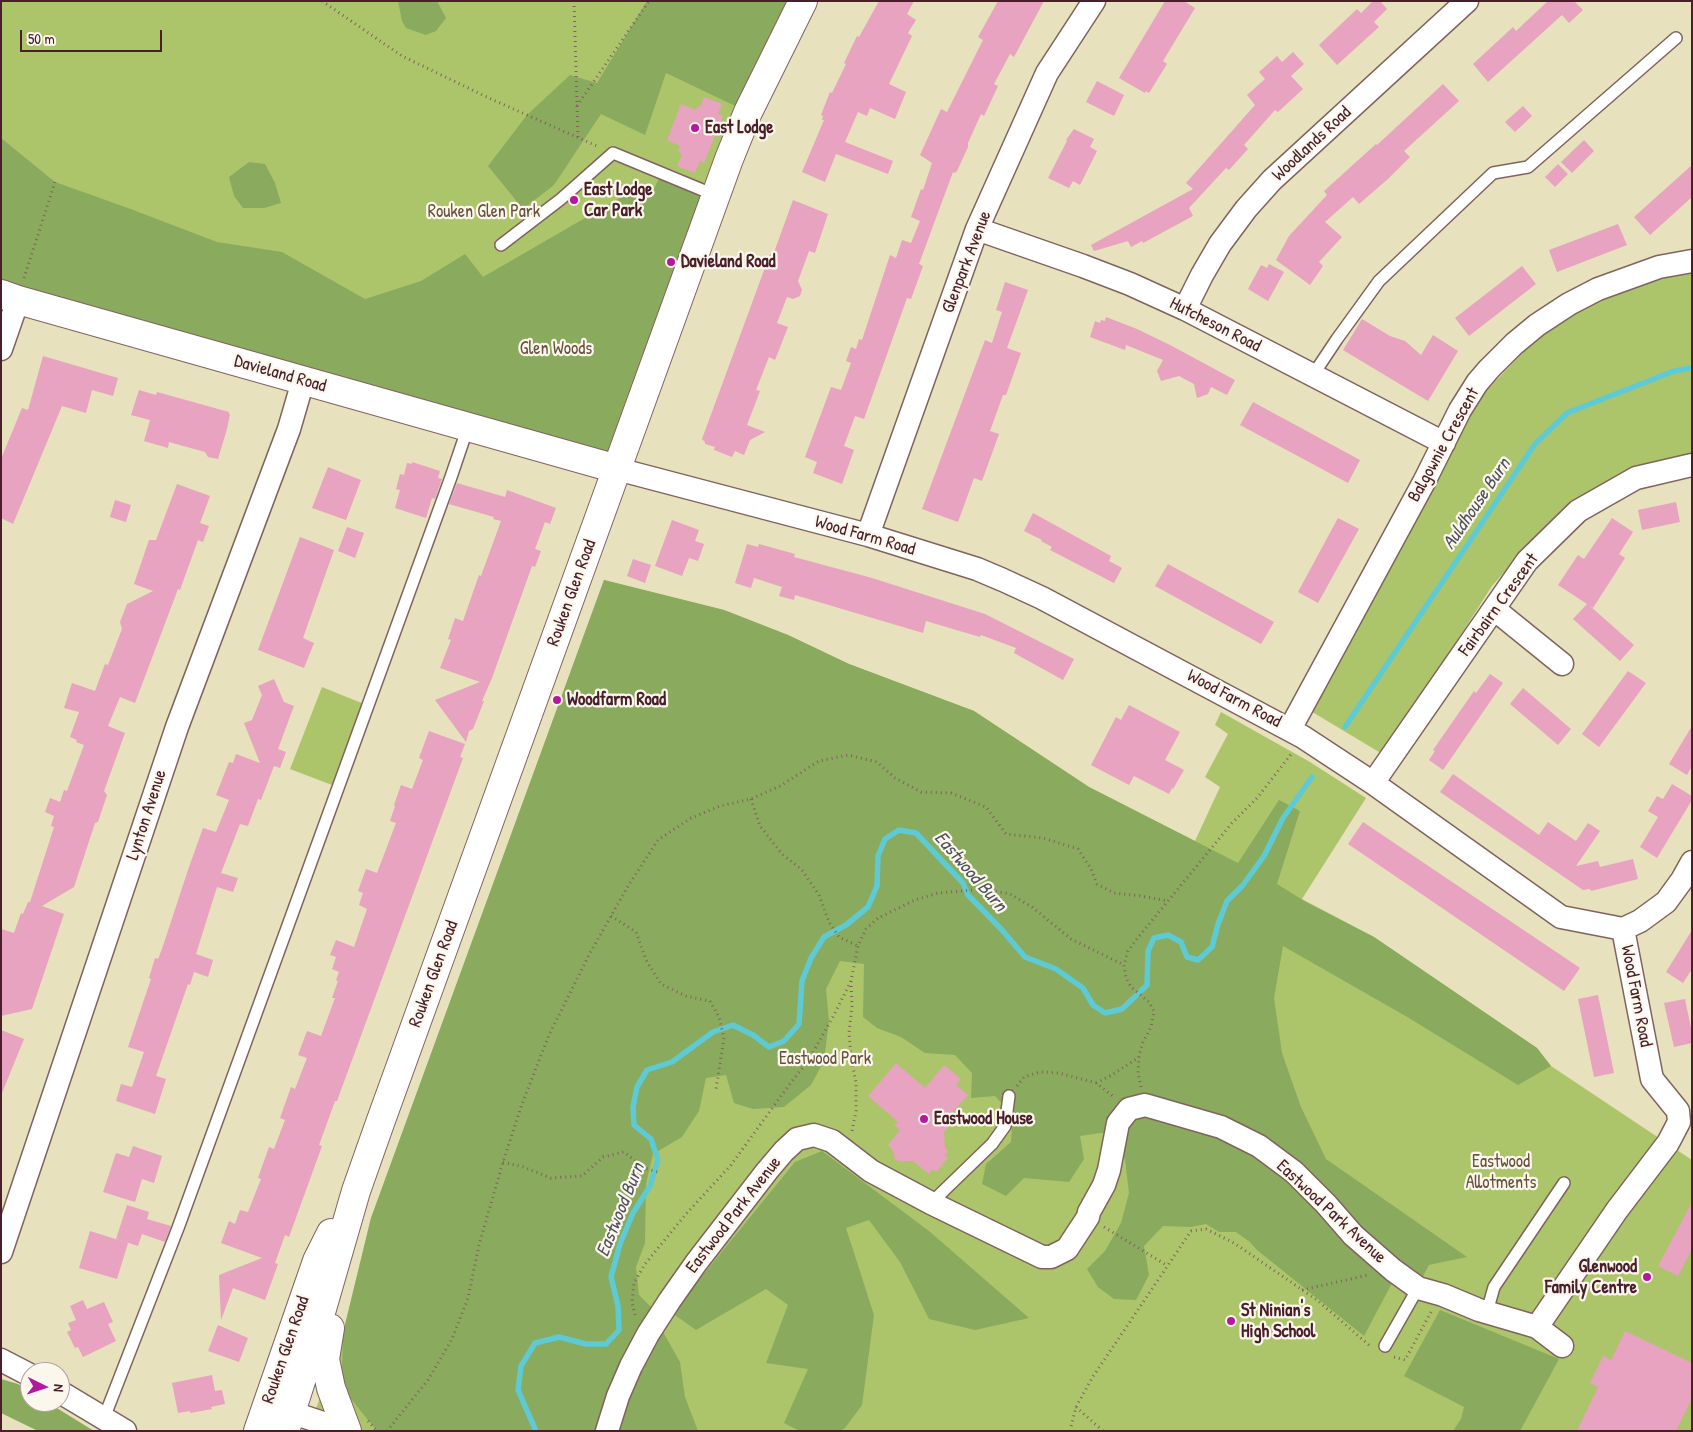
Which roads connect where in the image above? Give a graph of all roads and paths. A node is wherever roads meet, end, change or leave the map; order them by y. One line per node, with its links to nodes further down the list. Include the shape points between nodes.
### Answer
1 (322, 1): 9 (path, via 402,56)
2 (574, 1): 8 (path)
3 (649, 1): 8 (path)
4 (803, 1): 12 (main road, Rouken Glen Road, via 748,112)
5 (1094, 1): 13 (street, Glenpark Avenue, via 1047,73)
6 (1466, 1): 17 (street, Woodlands Road, via 1272,180 1220,244)
7 (1676, 38): 19 (lane, via 1528,167 1494,173 1379,281)
8 (577, 107): 9 (path)
9 (578, 137): 10 (path)
10 (614, 153): 12 (lane); 14 (lane, via 562,199)
11 (55, 182): 16 (path)
12 (717, 196): 24 (main road, Rouken Glen Road)
13 (977, 229): 17 (street, Hutcheson Road, via 1098,272); 25 (street, Glenpark Avenue)
14 (501, 245)
15 (1692, 261): 22 (street, Balgownie Crescent, via 1659,267 1598,289 1537,325 1514,344 1478,383)
16 (9, 297): 18 (street); 20 (main road, Davieland Road)
17 (1185, 309): 19 (street, Hutcheson Road)
18 (1, 349)
19 (1313, 375): 22 (street, Hutcheson Road)
20 (303, 381): 21 (main road, Davieland Road); 52 (street, Lynton Avenue, via 289,429 177,726)
21 (468, 427): 24 (main road, Davieland Road); 68 (lane, via 181,1218)
22 (1444, 443): 28 (street, Balgownie Crescent)
23 (1692, 465): 26 (street, Fairbairn Crescent, via 1636,478 1578,511 1528,561)
24 (617, 469): 25 (street, Wood Farm Road); 48 (main road, Rouken Glen Road)
25 (868, 535): 28 (street, Wood Farm Road, via 977,569 1042,598)
26 (1494, 608): 27 (street); 29 (street, Fairbairn Crescent)
27 (1562, 664)
28 (1296, 733): 29 (street, Wood Farm Road); 32 (path, via 1257,798 1232,823)
29 (1374, 783): 34 (street, Wood Farm Road, via 1561,917)
30 (751, 799): 32 (path, via 780,786 819,761 848,754 877,762 895,778 921,792 951,793 986,806 1006,834 1043,838 1078,849 1097,884 1114,893); 33 (path, via 720,806 691,818 658,840); 35 (path, via 760,826 782,854 802,870 819,895 829,922 839,937)
31 (1692, 862): 34 (street, via 1666,902)
32 (1168, 901): 36 (path, via 1128,951)
33 (611, 916): 40 (path, via 636,932 646,960 661,984 686,996 710,1001 719,1017 724,1038); 45 (path, via 549,1035)
34 (1623, 929): 43 (street, Wood Farm Road, via 1652,1079)
35 (858, 946): 36 (path, via 866,929 878,918 915,900 938,893 984,889 1010,894 1032,907 1071,939); 37 (path)
36 (1124, 965): 38 (path, via 1131,987 1149,1002 1154,1011)
37 (851, 981): 44 (path, via 849,1033 856,1083 856,1111 853,1130); 60 (path, via 808,1061 731,1165 686,1214 645,1264 634,1283 632,1302 636,1318)
38 (1140, 1056): 39 (path); 42 (path)
39 (1096, 1082): 41 (path, via 1040,1072 1024,1077); 42 (path)
40 (716, 1089)
41 (1009, 1096): 49 (lane, via 1005,1126 992,1144)
42 (1137, 1107): 50 (street, Eastwood Park Avenue, via 1118,1123 1109,1170); 54 (street, Eastwood Park Avenue, via 1221,1127 1259,1146 1294,1172 1353,1235)
43 (1685, 1125): 59 (street, Wood Farm Road, via 1617,1210)
44 (843, 1150): 49 (street, Eastwood Park Avenue, via 871,1171); 60 (street, Eastwood Park Avenue, via 832,1141 814,1136 796,1139 784,1150 696,1263)
45 (503, 1162): 46 (path, via 551,1178 574,1177 582,1176 602,1157 624,1152 644,1168); 72 (path, via 479,1245 468,1298 452,1339 428,1380)
46 (661, 1173)
47 (1564, 1183): 58 (lane, via 1494,1287)
48 (356, 1191): 51 (main road, Rouken Glen Road); 67 (main road, Rouken Glen Road, via 317,1261)
49 (930, 1203): 50 (street, Eastwood Park Avenue, via 1042,1257 1051,1257 1067,1249)
50 (1088, 1217): 53 (path)
51 (342, 1244): 67 (main road, Rouken Glen Road); 71 (main road, via 325,1359 331,1388)
52 (1, 1252)
53 (1168, 1266): 56 (path, via 1191,1231 1206,1229 1234,1242); 66 (path)
54 (1393, 1270): 55 (street, Eastwood Park Avenue); 56 (path)
55 (1418, 1288): 57 (street, Eastwood Park Avenue); 62 (lane)
56 (1302, 1290): 62 (path, via 1363,1341)
57 (1441, 1294): 58 (street, Eastwood Park Avenue); 62 (path, via 1405,1360)
58 (1487, 1312): 59 (street, Eastwood Park Avenue)
59 (1537, 1327): 61 (street, Eastwood Park Avenue)
60 (648, 1334): 73 (street, Eastwood Park Avenue, via 618,1396)
61 (1562, 1346)
62 (1383, 1350)
63 (1, 1360): 64 (street)
64 (20, 1369)
65 (70, 1398): 68 (street)
66 (1076, 1407): 74 (path); 75 (path)
67 (281, 1416): 70 (main road, Rouken Glen Road); 71 (street)
68 (104, 1418): 69 (street)
69 (125, 1431)
70 (258, 1431)
71 (347, 1431)
72 (387, 1431)
73 (607, 1431)
74 (1070, 1431)
75 (1103, 1431)

